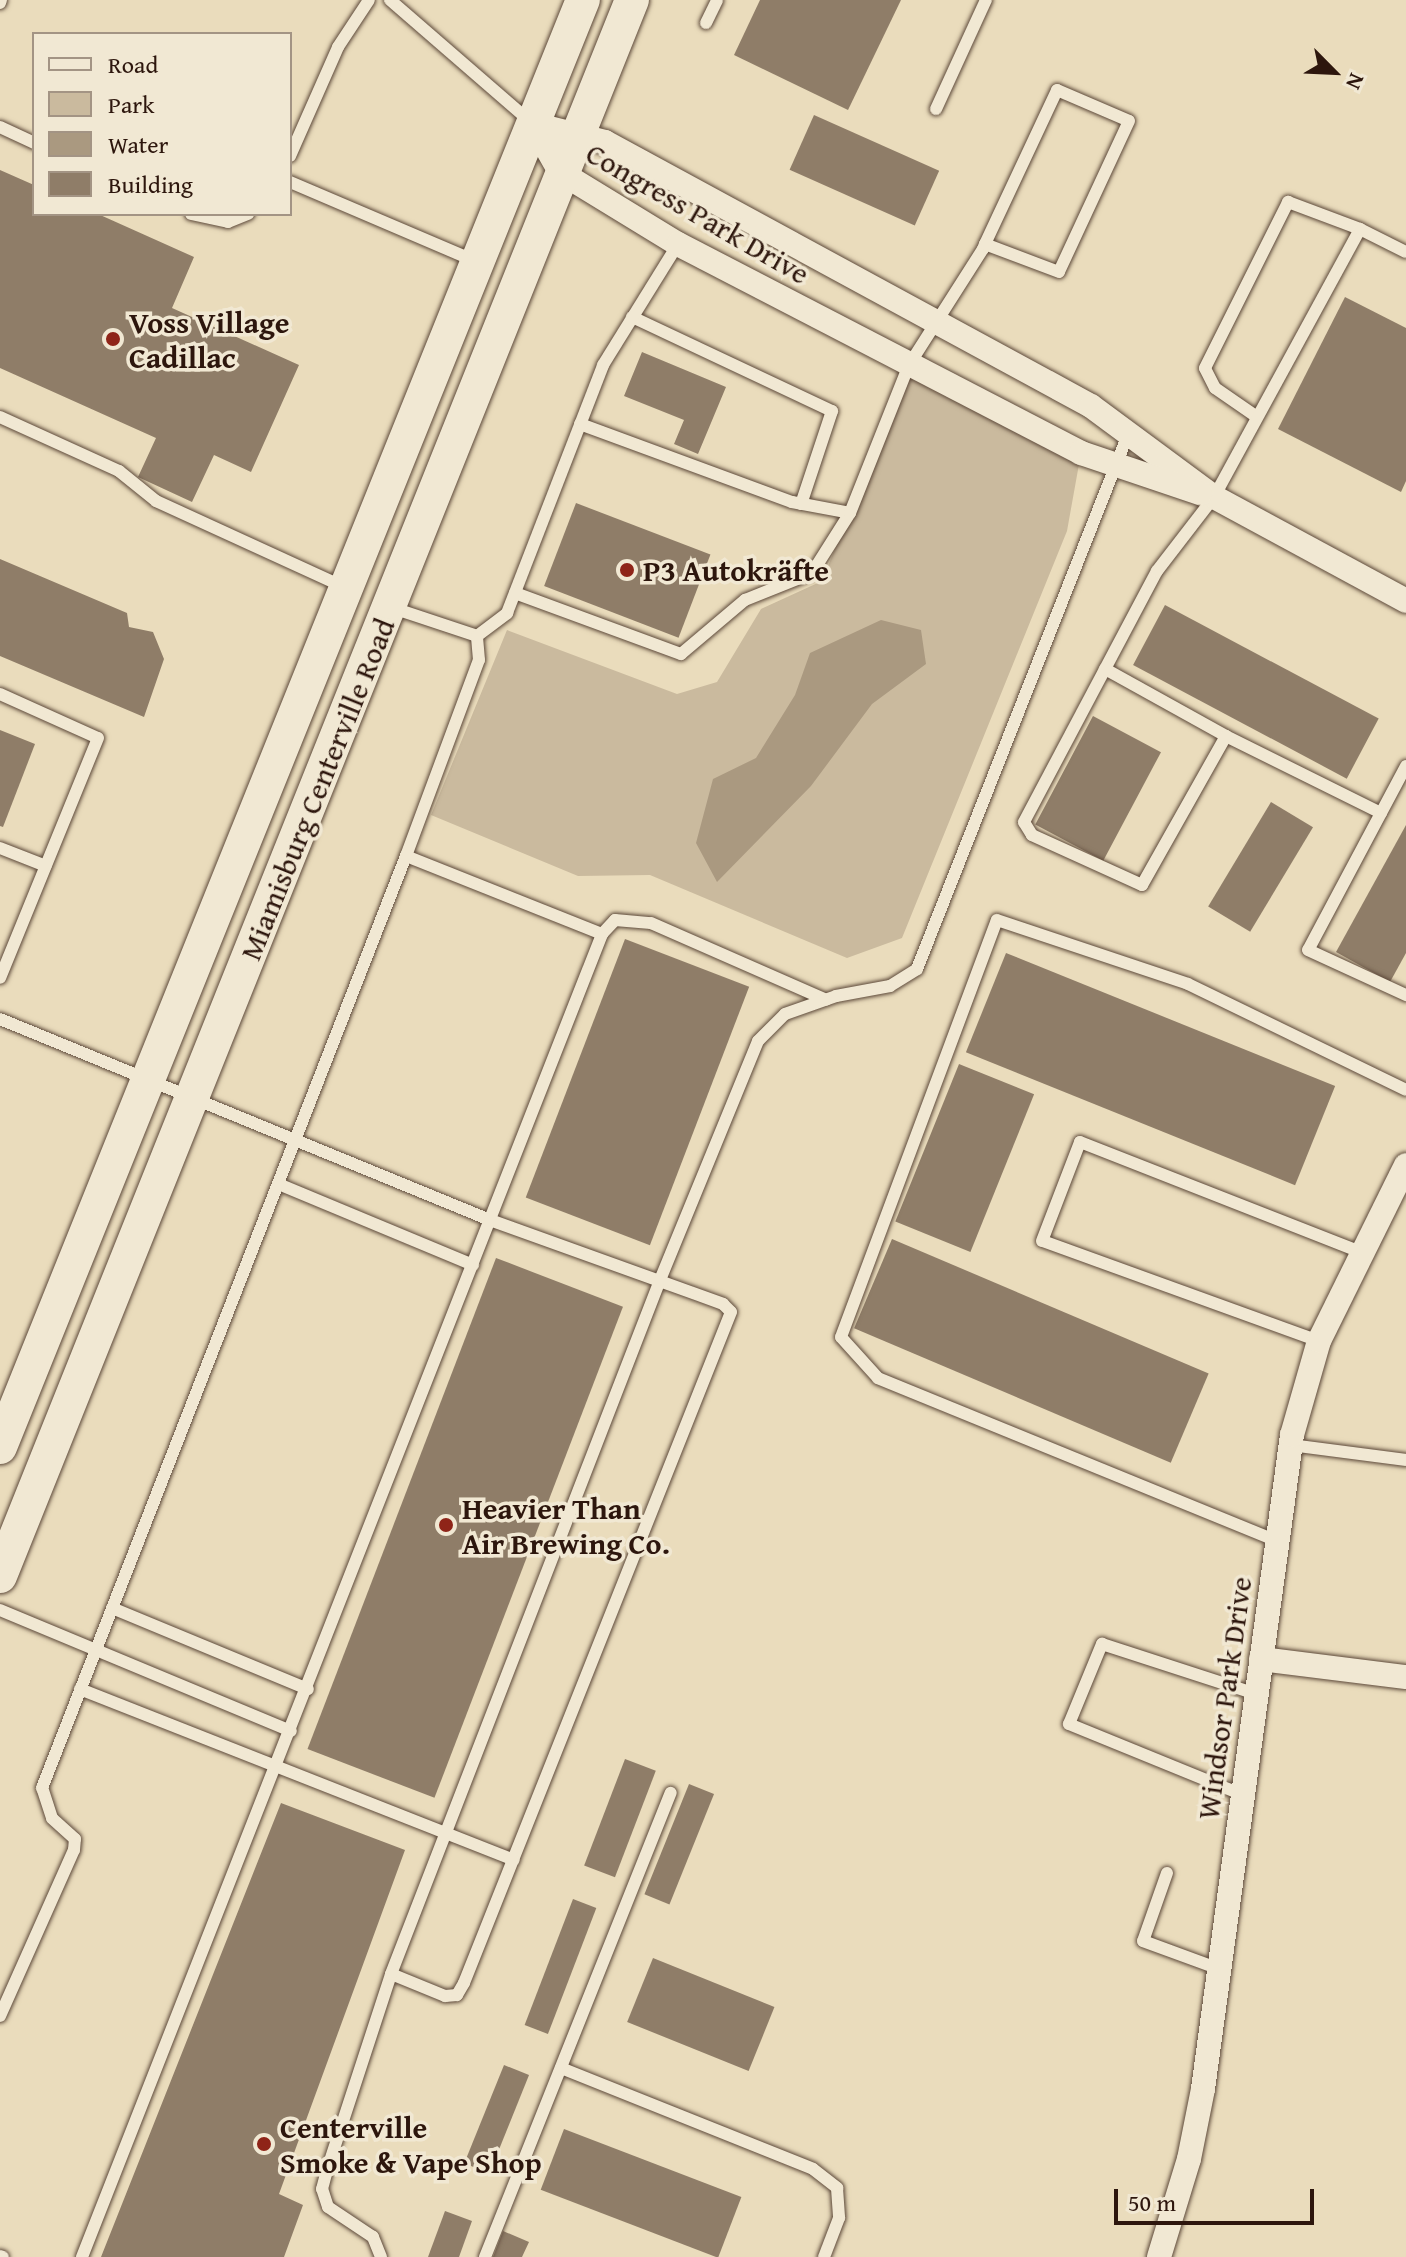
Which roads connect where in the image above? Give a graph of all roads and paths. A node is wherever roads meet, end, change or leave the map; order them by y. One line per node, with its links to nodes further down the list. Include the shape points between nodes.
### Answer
1 (369, 0): 14 (lane, via 338,47)
2 (390, 0): 7 (lane)
3 (583, 0): 10 (main road, Miamisburg Centerville Road)
4 (632, 0): 12 (main road, Miamisburg Centerville Road)
5 (717, 0): 8 (lane)
6 (986, 0): 9 (lane)
7 (404, 5): 10 (lane)
8 (706, 23)
9 (936, 109)
10 (533, 124): 12 (street, Congress Park Drive); 15 (street, Congress Park Drive); 23 (main road, Miamisburg Centerville Road)
11 (0, 127): 13 (lane)
12 (578, 132): 15 (main road, Miamisburg Centerville Road); 25 (street, Congress Park Drive)
13 (32, 142)
14 (292, 151)
15 (560, 172): 20 (street, Congress Park Drive); 38 (main road, Miamisburg Centerville Road)
16 (292, 183): 23 (lane)
17 (200, 216): 18 (lane, via 228,222)
18 (243, 216)
19 (1360, 229): 22 (lane); 28 (lane); 28 (lane, via 1304,203 1288,202 1205,368 1215,388)
20 (678, 244): 24 (lane); 26 (street, Congress Park Drive)
21 (985, 244): 21 (lane, via 1057,90 1129,121 1059,272); 25 (lane)
22 (1406, 252)
23 (475, 261): 35 (main road, Miamisburg Centerville Road)
24 (632, 317): 29 (lane, via 603,365); 33 (lane, via 832,411)
25 (938, 325): 26 (lane); 30 (street, Congress Park Drive, via 1091,406)
26 (909, 365): 31 (street, Congress Park Drive); 34 (lane)
27 (0, 417): 35 (lane, via 119,471 156,501)
28 (1257, 417): 32 (lane)
29 (580, 424): 33 (lane); 36 (lane)
30 (1129, 432): 31 (lane); 32 (street, Congress Park Drive)
31 (1112, 464): 32 (street, Congress Park Drive); 51 (lane, via 917,969 890,986)
32 (1214, 497): 37 (street, Congress Park Drive); 40 (lane, via 1157,571)
33 (801, 504): 34 (lane)
34 (850, 513): 36 (lane, via 812,573 745,600 681,654)
35 (347, 589): 38 (main road); 53 (main road, Miamisburg Centerville Road)
36 (515, 593): 39 (lane, via 507,613)
37 (1406, 601)
38 (390, 607): 39 (lane); 55 (main road, Miamisburg Centerville Road)
39 (477, 636): 46 (lane, via 479,660)
40 (1105, 669): 42 (lane); 42 (lane, via 1024,822 1032,835 1142,885)
41 (0, 694): 47 (lane, via 98,738)
42 (1226, 736): 44 (lane)
43 (1406, 766): 44 (lane)
44 (1381, 813): 50 (lane, via 1308,950)
45 (0, 848): 47 (lane)
46 (406, 856): 48 (lane); 56 (lane)
47 (46, 866): 49 (lane)
48 (602, 934): 51 (lane, via 615,920 651,923); 60 (lane)
49 (0, 978)
50 (1406, 995)
51 (826, 1000): 63 (lane, via 785,1014 758,1041)
52 (0, 1019): 53 (lane)
53 (147, 1080): 55 (lane); 66 (main road, Miamisburg Centerville Road)
54 (1406, 1090): 68 (lane, via 1188,984 997,920 841,1337 878,1378)
55 (193, 1100): 56 (lane); 69 (main road, Miamisburg Centerville Road)
56 (298, 1142): 58 (lane); 60 (lane)
57 (1406, 1165): 59 (street, Windsor Park Drive)
58 (281, 1185): 62 (lane); 70 (lane)
59 (1398, 1197): 61 (street, Windsor Park Drive)
60 (490, 1220): 62 (lane); 63 (lane)
61 (1360, 1252): 64 (street, Windsor Park Drive); 64 (lane, via 1080,1142 1042,1241)
62 (473, 1265): 76 (lane)
63 (660, 1280): 82 (lane); 83 (lane, via 723,1304 731,1312 731,1325)
64 (1319, 1341): 65 (street, Windsor Park Drive)
65 (1291, 1445): 67 (lane); 68 (street, Windsor Park Drive)
66 (0, 1447)
67 (1406, 1460)
68 (1277, 1541): 73 (street, Windsor Park Drive)
69 (0, 1576)
70 (112, 1608): 72 (lane); 76 (lane)
71 (0, 1610): 72 (lane)
72 (96, 1648): 75 (lane); 78 (lane)
73 (1261, 1659): 74 (street); 77 (street, Windsor Park Drive)
74 (1406, 1677)
75 (80, 1689): 79 (lane); 87 (lane, via 42,1788 52,1818 75,1839 74,1850)
76 (308, 1689): 78 (lane)
77 (1256, 1694): 81 (street, Windsor Park Drive); 81 (lane, via 1102,1644 1069,1724)
78 (291, 1731): 79 (lane)
79 (275, 1770): 82 (lane); 89 (lane)
80 (671, 1793): 88 (lane)
81 (1243, 1795): 85 (street, Windsor Park Drive)
82 (445, 1836): 83 (lane); 86 (lane)
83 (514, 1860): 86 (lane, via 457,1995 445,1996)
84 (1167, 1873): 85 (lane, via 1143,1941)
85 (1219, 1969): 93 (street, Windsor Park Drive, via 1189,2159)
86 (391, 1974): 90 (lane, via 322,2189 328,2207 373,2237)
87 (0, 2016)
88 (561, 2068): 91 (lane); 92 (lane, via 813,2169 837,2188 839,2218)
89 (82, 2257)
90 (381, 2257)
91 (485, 2257)
92 (824, 2257)
93 (1159, 2257)

